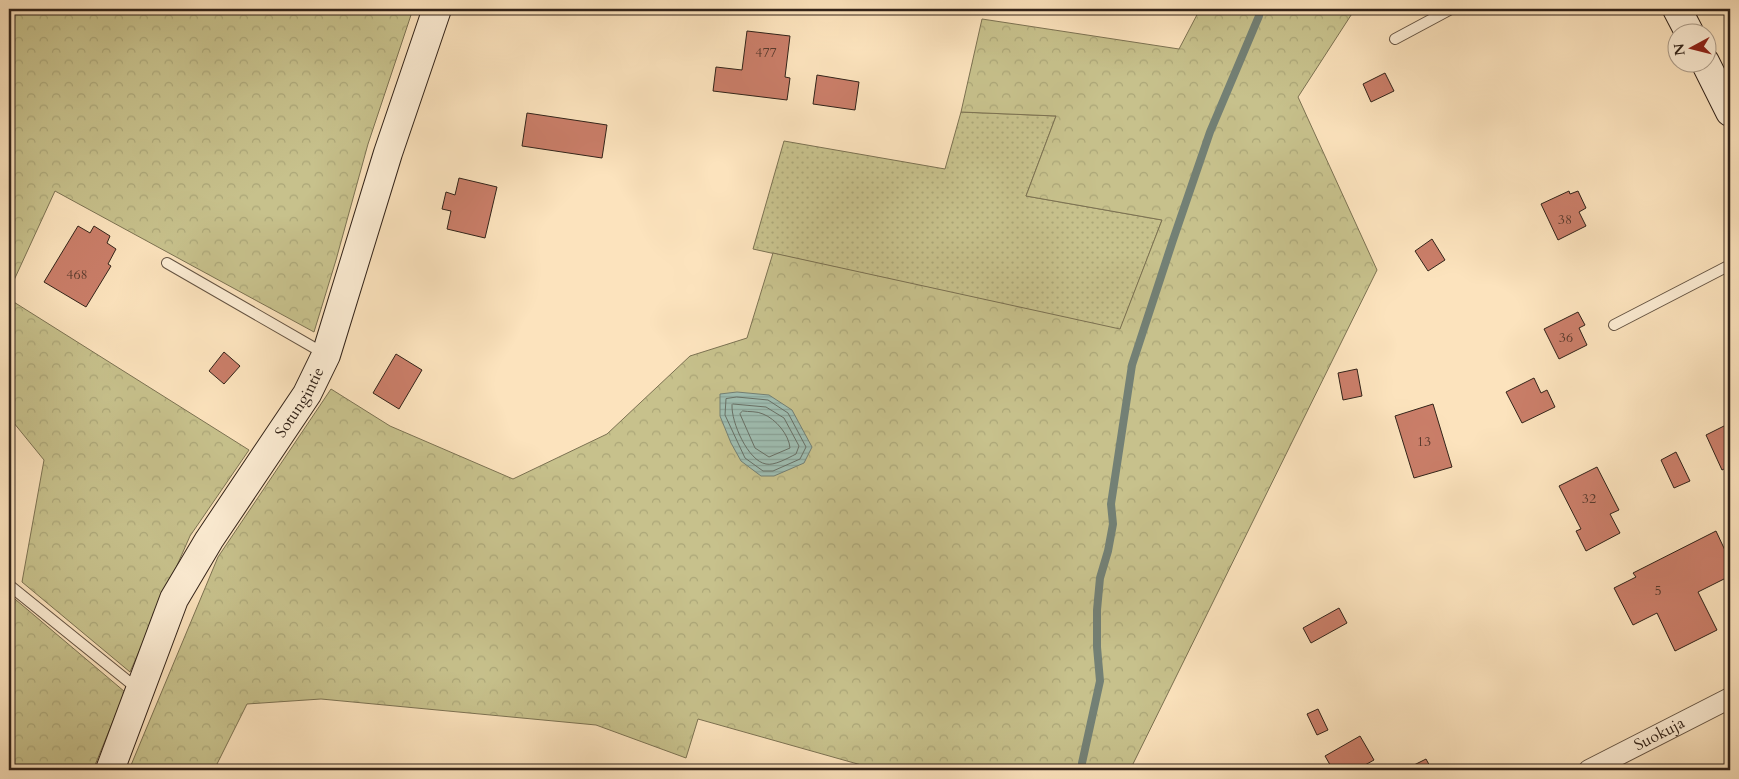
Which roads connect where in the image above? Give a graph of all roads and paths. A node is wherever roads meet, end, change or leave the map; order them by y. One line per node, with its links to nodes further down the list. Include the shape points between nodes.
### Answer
1 (437, 9): 11 (street, Sotungintie, via 388,153)
2 (1451, 9): 5 (lane)
3 (1677, 9): 4 (street)
4 (1684, 22)
5 (1395, 39)
6 (1710, 72): 7 (street)
7 (1730, 112)
8 (167, 263): 11 (lane)
9 (1730, 265): 10 (lane)
10 (1614, 324)
11 (326, 355): 13 (street, Sotungintie, via 307,394 209,540 174,599)
12 (9, 585): 13 (lane)
13 (140, 690): 15 (street, Sotungintie)
14 (1730, 698): 16 (street, Suokuja)
15 (110, 770)
16 (1589, 770)

